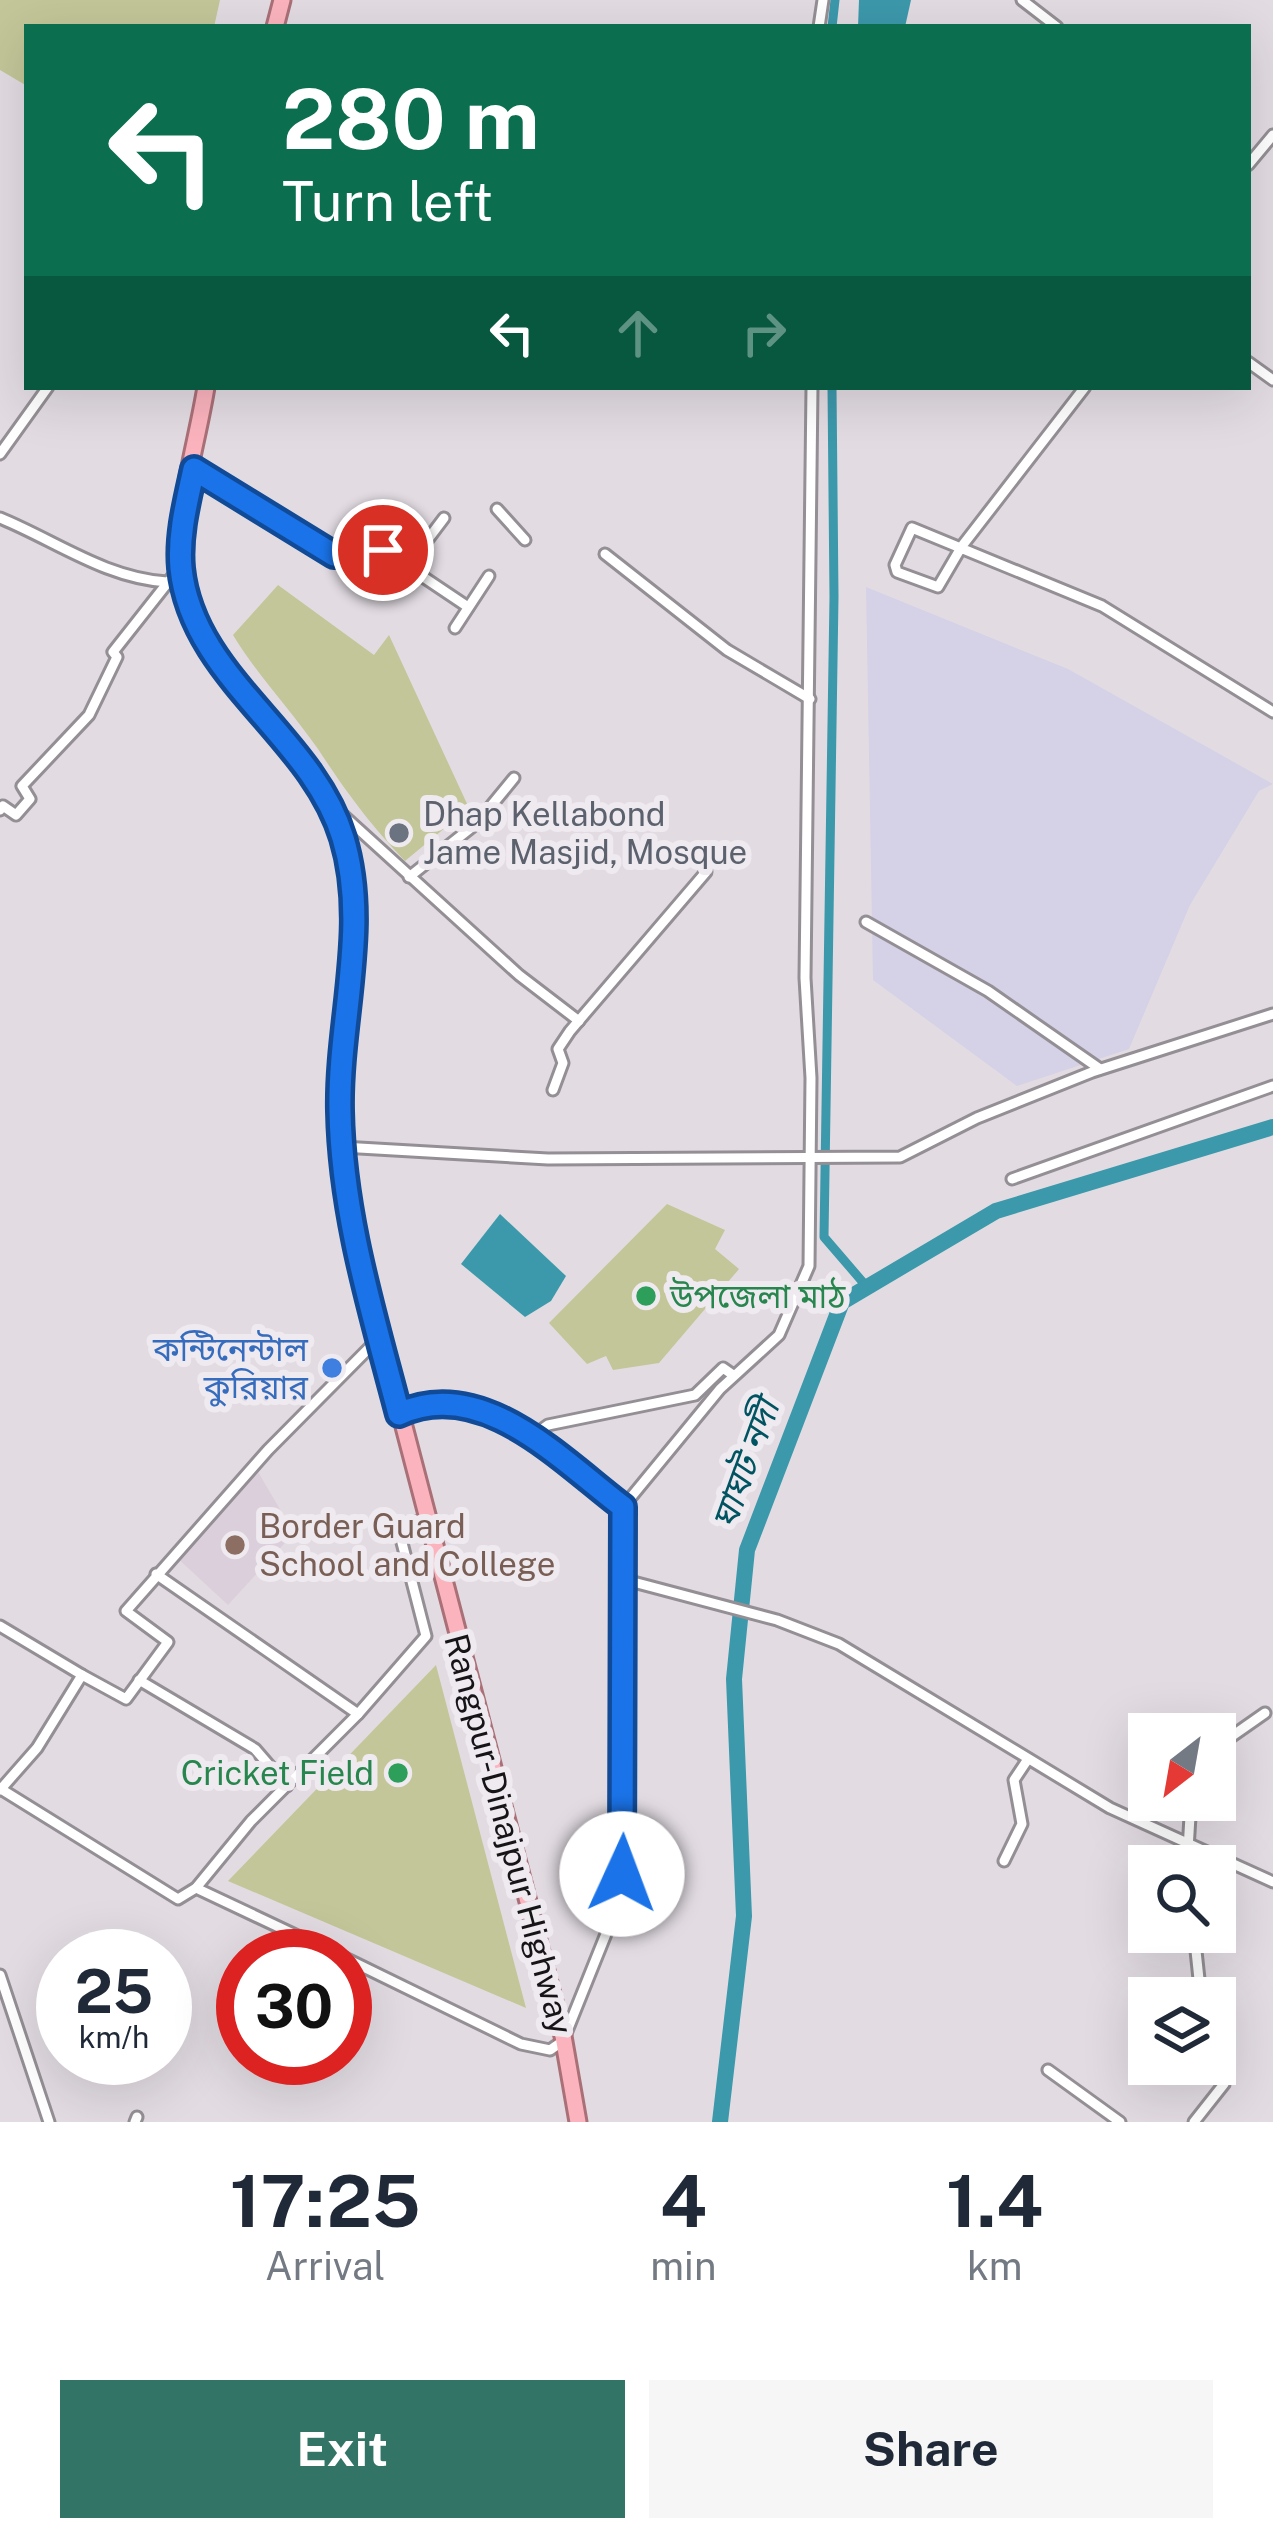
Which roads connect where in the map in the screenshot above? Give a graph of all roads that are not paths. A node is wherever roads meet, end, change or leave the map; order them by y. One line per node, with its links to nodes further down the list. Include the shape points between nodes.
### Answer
1 (1022, 0): 2 (street)
2 (1054, 24)
3 (1273, 135): 4 (street)
4 (1251, 162)
5 (46, 390): 9 (street)
6 (206, 390): 10 (highway, Rangpur-Dinajpur Highway)
7 (812, 390): 23 (street)
8 (1083, 390): 15 (street)
9 (0, 454)
10 (194, 469): 17 (highway, Rangpur-Dinajpur Highway); 18 (street, via 334,555 378,548)
11 (497, 509): 14 (street)
12 (0, 518): 20 (street, via 91,563)
13 (444, 518): 18 (street)
14 (525, 540)
15 (962, 546): 15 (street, via 912,528 895,565 934,590); 24 (street, via 1102,606)
16 (605, 554): 23 (street, via 727,650)
17 (181, 565): 20 (street); 26 (highway, Rangpur-Dinajpur Highway, via 192,614 212,652)
18 (407, 567): 21 (street)
19 (489, 576): 21 (street)
20 (167, 582): 27 (street, via 113,652 89,715 22,786 31,799 16,814)
21 (468, 607): 22 (street)
22 (455, 628)
23 (810, 699): 37 (street)
24 (1273, 712)
25 (514, 778): 29 (street, via 477,823)
26 (329, 802): 29 (street); 36 (highway, Rangpur-Dinajpur Highway, via 352,879)
27 (0, 810)
28 (706, 872): 32 (street)
29 (409, 877): 32 (street)
30 (866, 922): 33 (street, via 988,991)
31 (1273, 1014): 33 (street)
32 (579, 1021): 35 (street, via 558,1049)
33 (1101, 1069): 37 (street, via 900,1157)
34 (1273, 1086): 38 (street)
35 (554, 1090)
36 (341, 1147): 37 (street); 39 (highway, Rangpur-Dinajpur Highway)
37 (810, 1161): 40 (street, via 809,1266 788,1324)
38 (1012, 1179)
39 (379, 1337): 41 (highway, Rangpur-Dinajpur Highway); 45 (street)
40 (733, 1375): 42 (street, via 723,1368 694,1395 548,1425); 43 (street)
41 (399, 1414): 42 (street, via 419,1405 492,1412); 44 (highway, Rangpur-Dinajpur Highway)
42 (530, 1438): 43 (street)
43 (623, 1507): 46 (street)
44 (427, 1520): 51 (street, via 402,1524 400,1535 426,1636); 65 (highway, Rangpur-Dinajpur Highway)
45 (155, 1574): 49 (street, via 126,1611 168,1642); 51 (street)
46 (622, 1579): 53 (street, via 839,1644); 65 (street, via 622,1874)
47 (0, 1627): 48 (street)
48 (82, 1675): 49 (street, via 126,1699); 55 (street)
49 (140, 1680): 54 (street, via 255,1749)
50 (1264, 1713): 52 (street)
51 (358, 1714): 54 (street)
52 (1236, 1733)
53 (1028, 1759): 57 (street); 59 (street, via 1014,1780 1022,1824)
54 (287, 1786): 61 (street)
55 (1, 1790): 61 (street, via 156,1889 178,1899)
56 (1188, 1821): 57 (street)
57 (1185, 1842): 58 (street); 60 (street)
58 (1185, 1845)
59 (1004, 1861)
60 (1273, 1882)
61 (196, 1888): 62 (street)
62 (283, 1929)
63 (372, 1971): 65 (street, via 521,2044 550,2050)
64 (0, 1975): 68 (street)
65 (563, 2041): 69 (highway, Rangpur-Dinajpur Highway)
66 (1048, 2071): 70 (street)
67 (1223, 2085): 71 (street)
68 (49, 2122)
69 (578, 2122)
70 (1120, 2122)
71 (1194, 2122)

